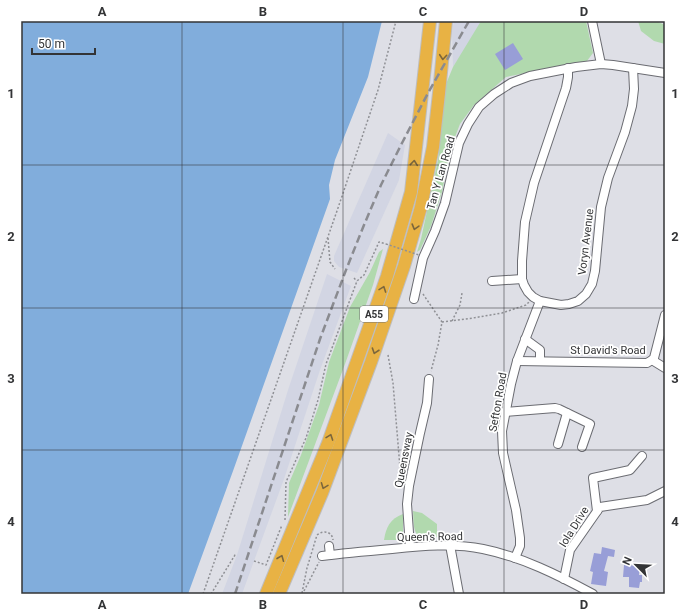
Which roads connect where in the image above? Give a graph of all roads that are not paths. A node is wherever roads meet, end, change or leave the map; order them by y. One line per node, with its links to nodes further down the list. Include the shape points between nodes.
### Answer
1 (430, 21): 32 (highway, A55, one-way to 1, via 328,443 388,276 411,192)
2 (446, 21): 33 (highway, A55, one-way to 33, via 433,148 421,207 404,266 324,486)
3 (592, 21): 4 (street)
4 (601, 64): 5 (street, Tan Y Lan Road); 6 (street, Tan Y Lan Road)
5 (568, 68): 8 (street, via 566,88 534,183 526,222); 10 (street, Tan Y Lan Road, via 511,83 479,107 459,143 445,203 422,258)
6 (633, 68): 7 (street, Tan Y Lan Road); 11 (street, Voryn Avenue, via 632,106 608,178 601,208 592,284 578,301 569,304 561,305)
7 (665, 73)
8 (522, 279): 9 (street); 11 (street, via 528,292)
9 (492, 282)
10 (414, 299)
11 (537, 299): 13 (street, Sefton Road)
12 (665, 315): 14 (street, St David's Road)
13 (525, 339): 15 (street, Sefton Road); 16 (street, via 540,350)
14 (652, 360): 16 (street, St David's Road, via 647,363); 17 (street)
15 (517, 361): 16 (street, St David's Road); 19 (street, Sefton Road)
16 (540, 361)
17 (665, 368)
18 (429, 379): 27 (street, Queensway, via 427,404 409,486 407,504)
19 (505, 412): 20 (street, via 555,408); 29 (street, Sefton Road, via 502,431 503,453 520,538)
20 (567, 413): 21 (street); 22 (street, via 590,424)
21 (558, 444)
22 (582, 446)
23 (642, 456): 25 (street, via 630,470 592,478)
24 (665, 491): 25 (street, Iola Drive, via 647,500 600,507)
25 (597, 511): 30 (street, Iola Drive, via 570,550)
26 (450, 545): 27 (street, Queen's Road); 29 (street, Queen's Road, via 483,549); 34 (street)
27 (410, 547): 28 (street, Queen's Road)
28 (327, 552)
29 (515, 558): 30 (street, Queen's Road)
30 (564, 579): 31 (street, Queen's Road)
31 (584, 591): 35 (street, Queen's Road)
32 (266, 594)
33 (279, 594)
34 (459, 594)
35 (593, 594)

